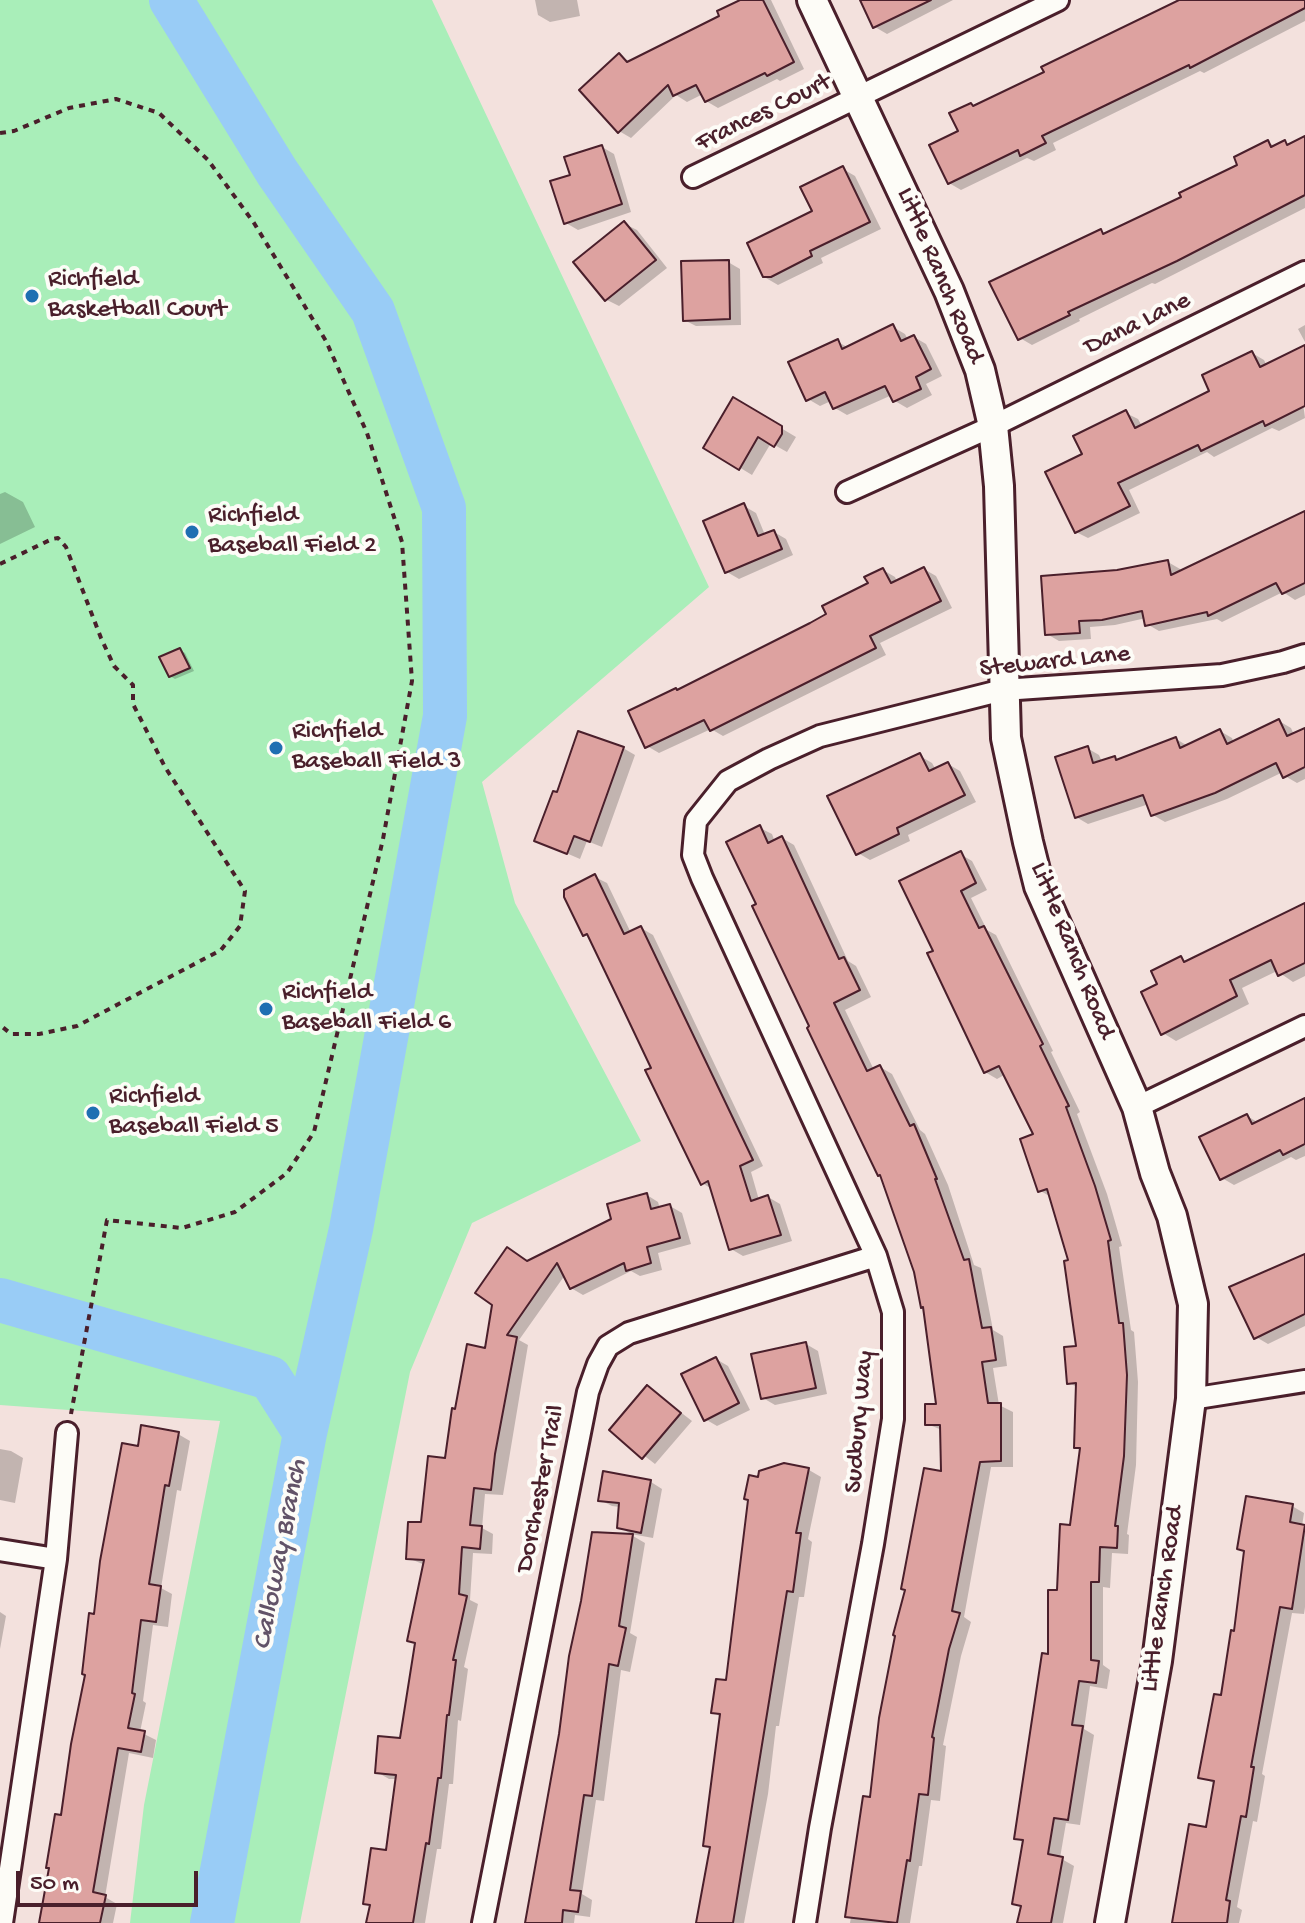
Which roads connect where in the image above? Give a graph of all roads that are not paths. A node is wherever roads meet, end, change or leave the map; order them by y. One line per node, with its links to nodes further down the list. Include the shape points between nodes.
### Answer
1 (812, 0): 3 (street, Little Ranch Road)
2 (1058, 0): 3 (street, Frances Court)
3 (857, 97): 4 (street, Frances Court); 6 (street, Little Ranch Road, via 965,326)
4 (693, 177)
5 (1305, 272): 6 (street, Dana Lane)
6 (993, 426): 7 (street, Dana Lane); 9 (street, Little Ranch Road)
7 (847, 492)
8 (1305, 655): 9 (street, Steward Lane, via 1222,675)
9 (1003, 690): 10 (street, Steward Lane, via 820,736); 12 (street, Little Ranch Road, via 1006,738 1039,886)
10 (728, 781): 13 (street, Sudbury Way, via 696,821 693,855)
11 (1305, 1026): 12 (street)
12 (1137, 1107): 15 (street, Little Ranch Road, via 1193,1304)
13 (876, 1256): 21 (street, Dorchester Trail, via 629,1333 608,1346 588,1392); 22 (street, Sudbury Way, via 893,1312 893,1419)
14 (1305, 1381): 15 (street)
15 (1191, 1399): 23 (street, Little Ranch Road, via 1157,1661)
16 (67, 1433): 18 (street)
17 (0, 1550): 18 (street)
18 (56, 1559): 19 (street)
19 (5, 1871): 20 (street)
20 (2, 1923)
21 (483, 1923)
22 (805, 1923)
23 (1110, 1923)

